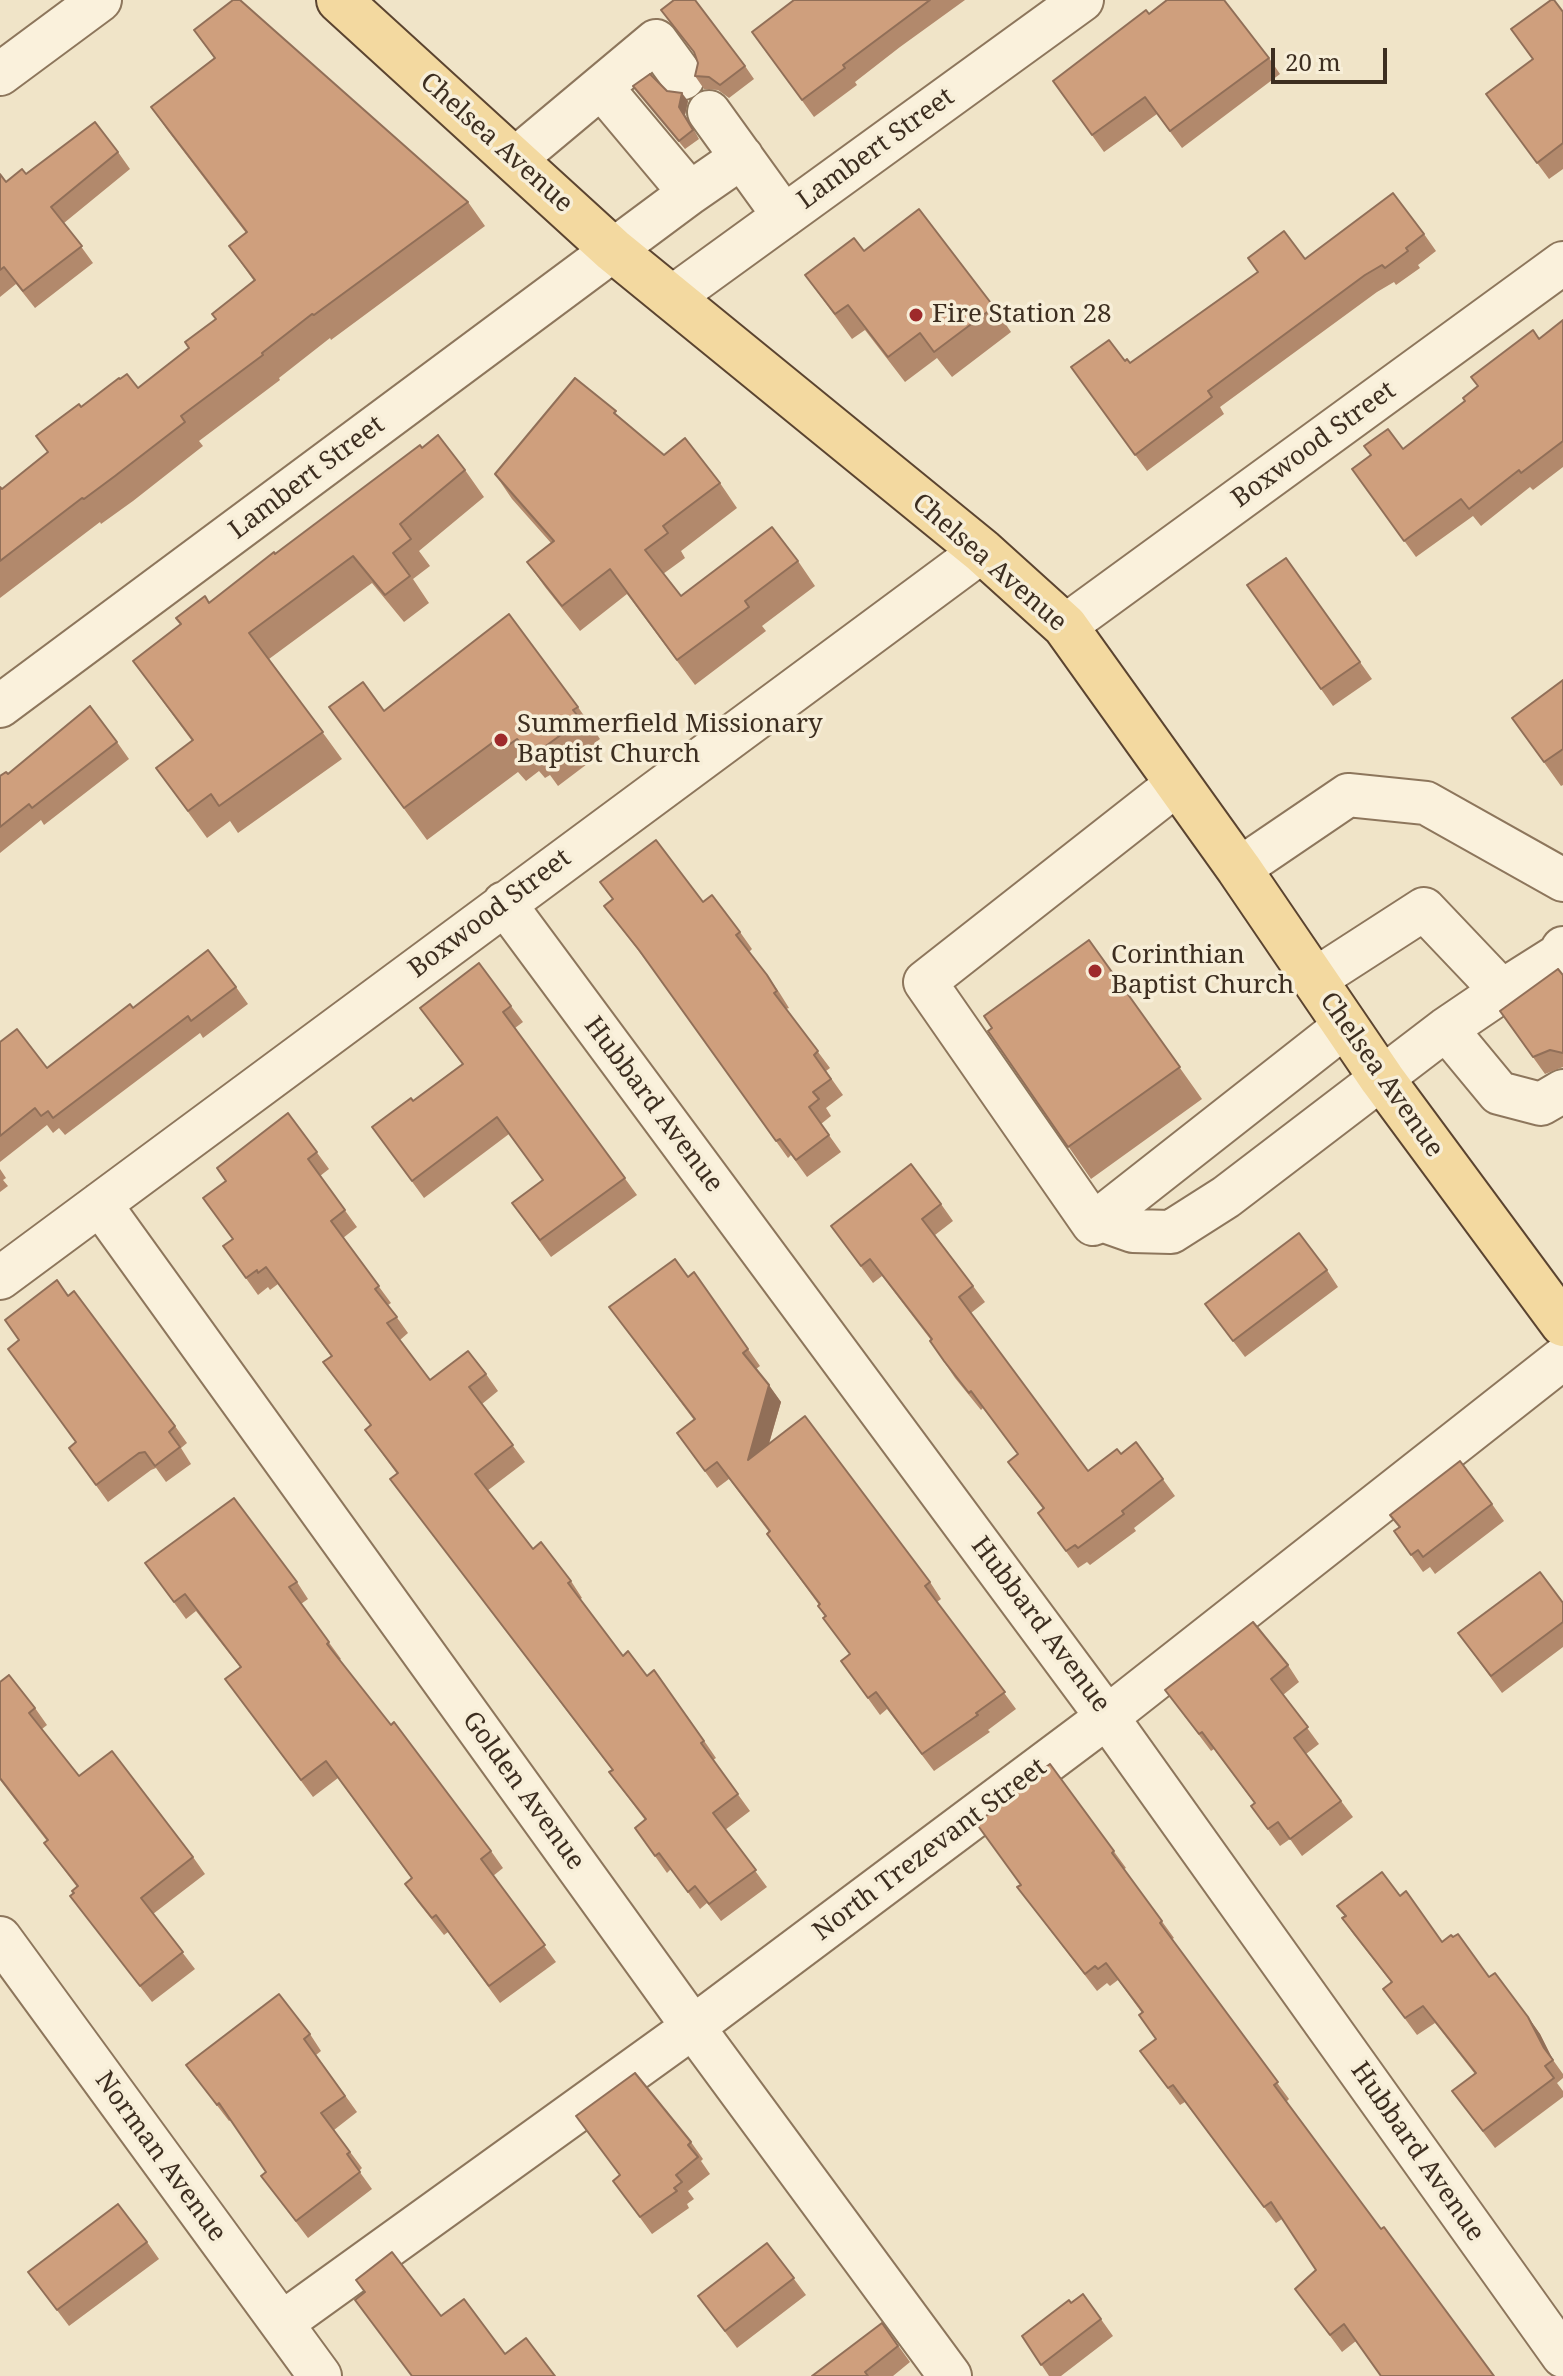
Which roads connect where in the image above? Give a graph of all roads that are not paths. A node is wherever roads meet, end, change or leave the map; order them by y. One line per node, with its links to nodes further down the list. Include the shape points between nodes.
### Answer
1 (339, 0): 9 (main road, Chelsea Avenue)
2 (1082, 0): 11 (street, Lambert Street)
3 (95, 1): 4 (street)
4 (0, 74)
5 (683, 78): 6 (street, via 656,41)
6 (601, 87): 9 (street); 10 (street)
7 (709, 112): 8 (street)
8 (742, 157): 10 (street, Lambert Street); 11 (street)
9 (515, 159): 12 (main road, Chelsea Avenue)
10 (690, 193): 12 (street, Lambert Street)
11 (784, 216): 14 (street, Lambert Street)
12 (613, 250): 14 (main road, Chelsea Avenue); 17 (street, Lambert Street)
13 (1563, 263): 16 (street, Boxwood Street)
14 (671, 298): 15 (main road, Chelsea Avenue)
15 (982, 551): 16 (main road, Chelsea Avenue); 21 (street, Boxwood Street)
16 (1065, 626): 18 (main road, Chelsea Avenue)
17 (0, 706)
18 (1177, 784): 19 (main road, Chelsea Avenue); 30 (street, via 925,982 1093,1224)
19 (1239, 869): 20 (street, via 1348,795 1426,803); 23 (main road, Chelsea Avenue)
20 (1563, 880)
21 (504, 903): 29 (street, Boxwood Street); 34 (street, Hubbard Avenue)
22 (1562, 954): 24 (street)
23 (1314, 980): 24 (street, via 1424,909); 25 (main road, Chelsea Avenue)
24 (1502, 991): 26 (street)
25 (1345, 1026): 27 (main road, Chelsea Avenue); 30 (street)
26 (1446, 1029): 27 (street); 28 (street, via 1499,1093 1541,1104)
27 (1382, 1079): 30 (street, via 1171,1232 1133,1231); 32 (main road, Chelsea Avenue)
28 (1563, 1091)
29 (100, 1204): 31 (street, Boxwood Street); 36 (street, Golden Avenue)
30 (1099, 1219)
31 (0, 1278)
32 (1563, 1324)
33 (1563, 1358): 34 (street, North Trezevant Street)
34 (1107, 1717): 36 (street, North Trezevant Street); 38 (street, Hubbard Avenue)
35 (0, 1938): 37 (street, Norman Avenue)
36 (693, 2027): 37 (street, North Trezevant Street); 40 (street, Golden Avenue)
37 (282, 2323): 39 (street, Norman Avenue)
38 (1563, 2356)
39 (320, 2376)
40 (950, 2376)

